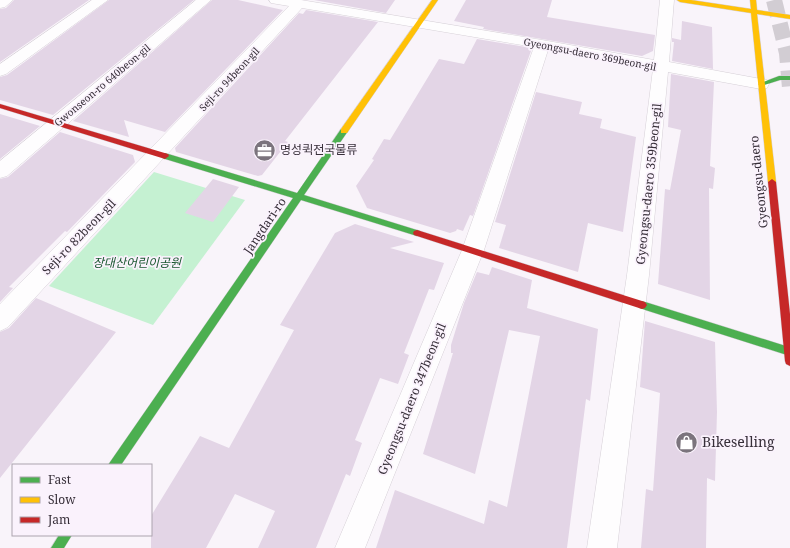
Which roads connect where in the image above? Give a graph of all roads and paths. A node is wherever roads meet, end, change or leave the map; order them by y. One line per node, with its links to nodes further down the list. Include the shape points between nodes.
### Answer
1 (6, 0): 9 (street)
2 (101, 0): 16 (street)
3 (204, 0): 20 (street, Gwonseon-ro 640beon-gil)
4 (276, 0): 10 (street, Gyeongsu-daero 369beon-gil)
5 (435, 0): 13 (street, Jangdari-ro)
6 (667, 0): 15 (street, Gyeongsu-daero 359beon-gil)
7 (680, 0): 11 (street)
8 (753, 0): 11 (street, Gyeongsu-daero)
9 (0, 4)
10 (299, 4): 13 (street, Gyeongsu-daero 369beon-gil); 21 (street, Seji-ro 94beon-gil)
11 (754, 12): 12 (street); 18 (street, Gyeongsu-daero)
12 (790, 17)
13 (418, 25): 14 (street, Gyeongsu-daero 369beon-gil); 23 (street, Jangdari-ro)
14 (542, 44): 15 (street, Gyeongsu-daero 369beon-gil); 24 (street)
15 (662, 67): 18 (street, Gyeongsu-daero 369beon-gil); 25 (street, Gyeongsu-daero 359beon-gil)
16 (0, 71)
17 (790, 78): 18 (street, via 779,78)
18 (761, 84): 27 (street, Gyeongsu-daero)
19 (0, 106): 20 (street)
20 (56, 122): 21 (street); 22 (street, Gwonseon-ro 640beon-gil)
21 (158, 154): 23 (street); 26 (street, Seji-ro 82beon-gil)
22 (0, 171)
23 (298, 198): 24 (street); 29 (street, Jangdari-ro)
24 (473, 250): 25 (street); 32 (street, Gyeongsu-daero 347beon-gil)
25 (636, 301): 27 (street); 33 (street)
26 (0, 320)
27 (789, 352): 28 (street, Gyeongsu-daero)
28 (790, 361)
29 (115, 464)
30 (65, 536): 31 (street)
31 (57, 548)
32 (350, 548)
33 (602, 548)

